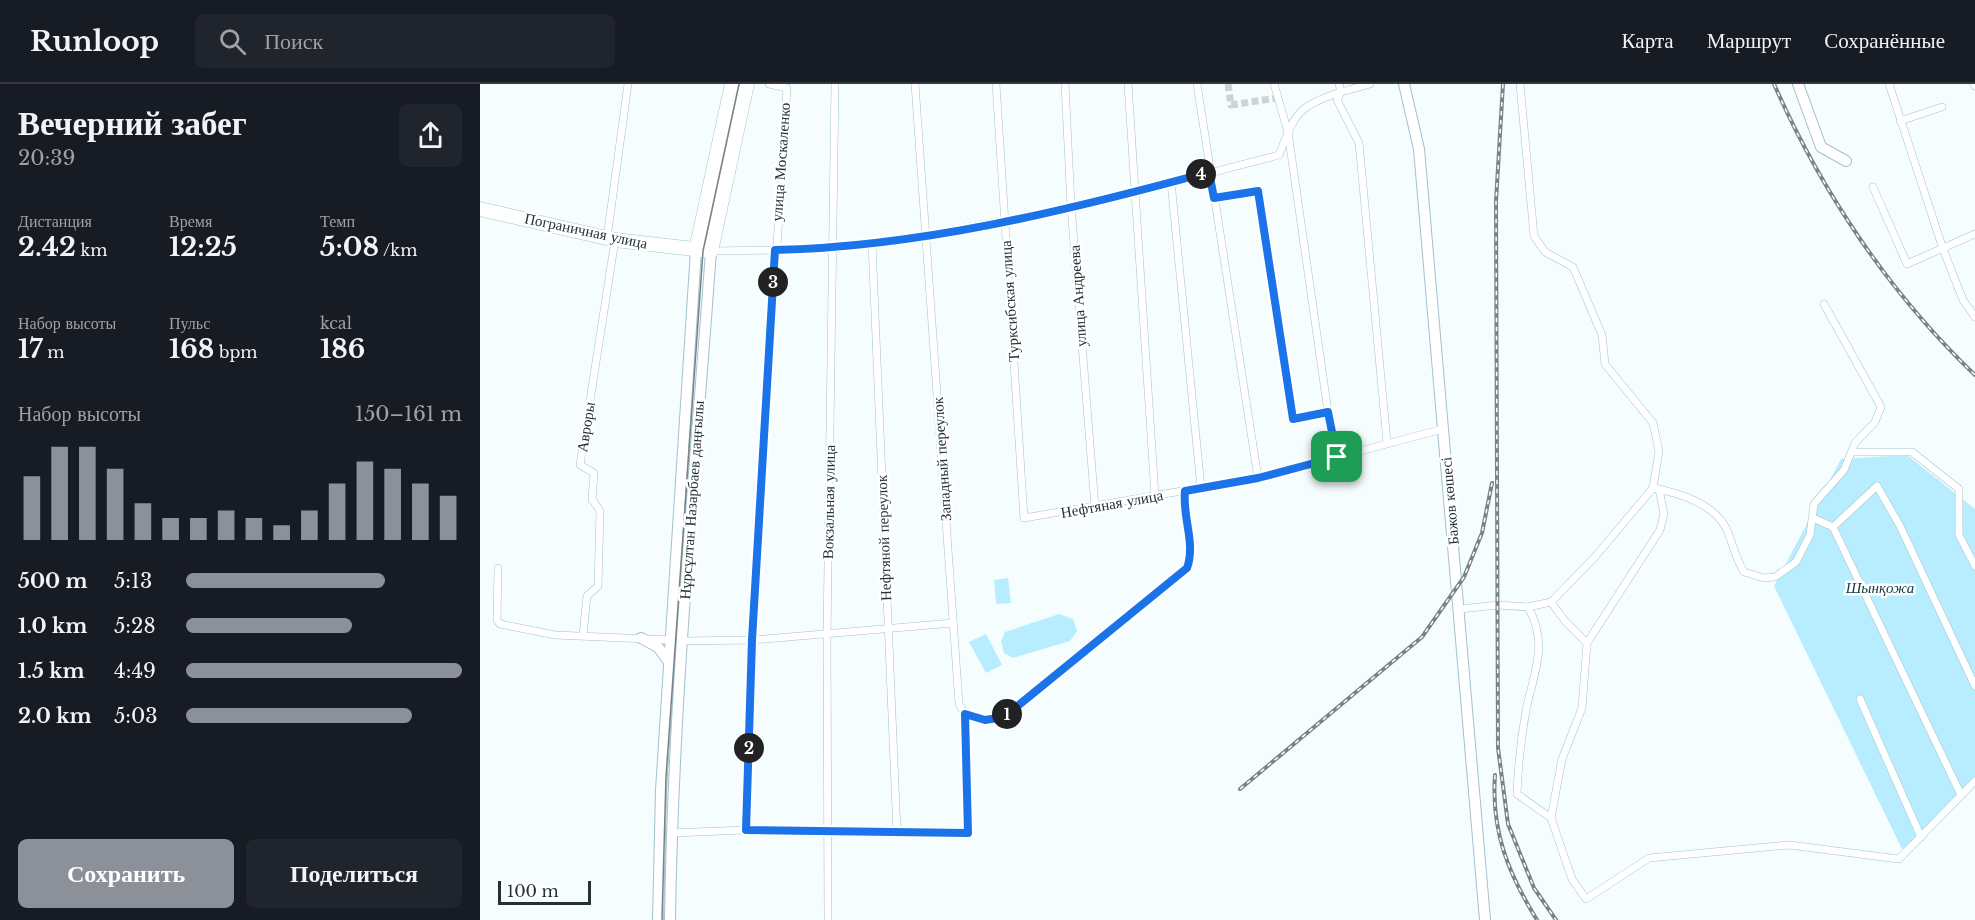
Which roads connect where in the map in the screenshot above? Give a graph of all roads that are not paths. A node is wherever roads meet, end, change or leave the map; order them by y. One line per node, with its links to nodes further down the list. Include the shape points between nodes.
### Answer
1 (628, 84): 33 (street, Авроры)
2 (732, 84): 37 (highway, Нұрсұлтан Назарбаев даңғылы)
3 (747, 84): 39 (highway, Нұрсұлтан Назарбаев даңғылы)
4 (769, 84): 38 (street, улица Москаленко, via 787,88)
5 (835, 84): 35 (street, Вокзальная улица)
6 (915, 84): 32 (street, Западный переулок)
7 (996, 84): 30 (street, Турксибская улица)
8 (1065, 84): 28 (street, улица Андреева)
9 (1128, 84): 26 (street)
10 (1197, 84): 23 (street)
11 (1274, 84): 21 (street)
12 (1339, 84): 18 (street)
13 (1370, 84): 18 (street, Пограничная улица)
14 (1404, 84): 43 (main road, Бажов көшесі, via 1419,149)
15 (1520, 84): 49 (street, via 1534,237 1545,252 1573,267 1602,335 1605,364 1653,423 1659,451)
16 (1798, 84): 22 (main road, via 1821,147)
17 (1889, 84): 20 (street)
18 (1341, 92): 21 (street, Пограничная улица, via 1303,110); 44 (street, via 1337,100 1359,143)
19 (1942, 107): 20 (street)
20 (1900, 121): 36 (street)
21 (1288, 132): 23 (street, Пограничная улица, via 1279,155); 42 (street)
22 (1846, 161)
23 (1209, 172): 24 (street, Пограничная улица); 27 (street)
24 (1171, 183): 26 (street, Пограничная улица); 48 (street)
25 (1873, 187): 36 (street, via 1907,264)
26 (1135, 191): 28 (street, Пограничная улица); 51 (street)
27 (1214, 198): 42 (street, via 1258,191 1293,419); 47 (street)
28 (1071, 206): 30 (street, Пограничная улица); 52 (street, улица Андреева)
29 (480, 208): 33 (highway, Пограничная улица)
30 (1004, 220): 32 (street, Пограничная улица); 53 (street, Турксибская улица)
31 (1975, 234): 36 (street)
32 (926, 235): 34 (street, Пограничная улица); 61 (street, Западный переулок)
33 (611, 239): 37 (highway, Пограничная улица); 64 (street, Авроры, via 580,465 594,473 592,499 600,511 598,586 587,596)
34 (872, 243): 35 (street, Пограничная улица); 62 (street, Нефтяной переулок)
35 (834, 249): 38 (street, Пограничная улица); 63 (street, Вокзальная улица)
36 (1943, 249): 41 (street, via 1963,300)
37 (696, 250): 39 (highway, Пограничная улица); 67 (main road, Нұрсұлтан Назарбаев даңғылы)
38 (775, 250): 39 (street, Пограничная улица); 66 (street, улица Москаленко)
39 (711, 251): 67 (main road, Нұрсұлтан Назарбаев даңғылы)
40 (1824, 304): 45 (street, via 1881,407 1875,422 1855,443)
41 (1975, 317)
42 (1328, 412): 46 (street)
43 (1443, 429): 44 (street, Нефтяная улица); 60 (main road, Бажов көшесі)
44 (1387, 442): 46 (street, Нефтяная улица)
45 (1852, 452): 54 (street, via 1844,470 1814,504); 56 (street, via 1912,452 1959,489 1959,534)
46 (1337, 457): 47 (street, Нефтяная улица)
47 (1258, 478): 48 (street, Нефтяная улица)
48 (1201, 488): 50 (street, Нефтяная улица)
49 (1656, 489): 54 (street, via 1687,497 1714,514 1725,527 1744,572 1764,578 1775,577 1797,562 1810,535); 58 (street); 68 (street, via 1664,514 1660,530)
50 (1185, 491): 51 (street, Нефтяная улица); 72 (street, via 1183,506 1192,554 1187,568 1004,717 985,720)
51 (1155, 496): 52 (street, Нефтяная улица)
52 (1095, 507): 53 (street, Нефтяная улица)
53 (1024, 518)
54 (1812, 518): 55 (street)
55 (1833, 527): 70 (street, via 1877,486 1900,526); 74 (street)
56 (1975, 566)
57 (498, 568): 64 (street, via 498,623 555,635)
58 (1551, 602): 59 (street); 68 (street)
59 (1528, 607): 60 (street); 75 (street, via 1538,624 1539,659 1518,756 1517,794)
60 (1460, 609): 84 (main road, Бажов көшесі)
61 (953, 622): 62 (street); 72 (street, Западный переулок, via 959,704)
62 (888, 630): 63 (street); 79 (street, Нефтяной переулок)
63 (827, 634): 66 (street); 77 (street, Вокзальная улица)
64 (583, 635): 65 (street)
65 (641, 638): 67 (street); 69 (main road, via 658,647)
66 (752, 640): 67 (street); 76 (street, улица Москаленко)
67 (676, 641): 69 (main road, Нұрсұлтан Назарбаев даңғылы); 78 (main road, Нұрсұлтан Назарбаев даңғылы)
68 (1587, 643): 75 (street, via 1582,708 1562,759)
69 (669, 662): 81 (main road, Нұрсұлтан Назарбаев даңғылы)
70 (1975, 686)
71 (1860, 699): 80 (street)
72 (965, 714): 79 (street, Западный переулок, via 968,833)
73 (1975, 781): 74 (street)
74 (1961, 795): 80 (street)
75 (1551, 818): 80 (street, via 1572,879 1586,899 1649,858 1789,845 1899,859)
76 (746, 830): 77 (street); 78 (street)
77 (828, 831): 79 (street); 83 (street, Вокзальная улица)
78 (671, 833): 82 (main road, Нұрсұлтан Назарбаев даңғылы)
79 (897, 833)
80 (1921, 837)
81 (658, 920)
82 (670, 920)
83 (828, 920)
84 (1485, 920)

